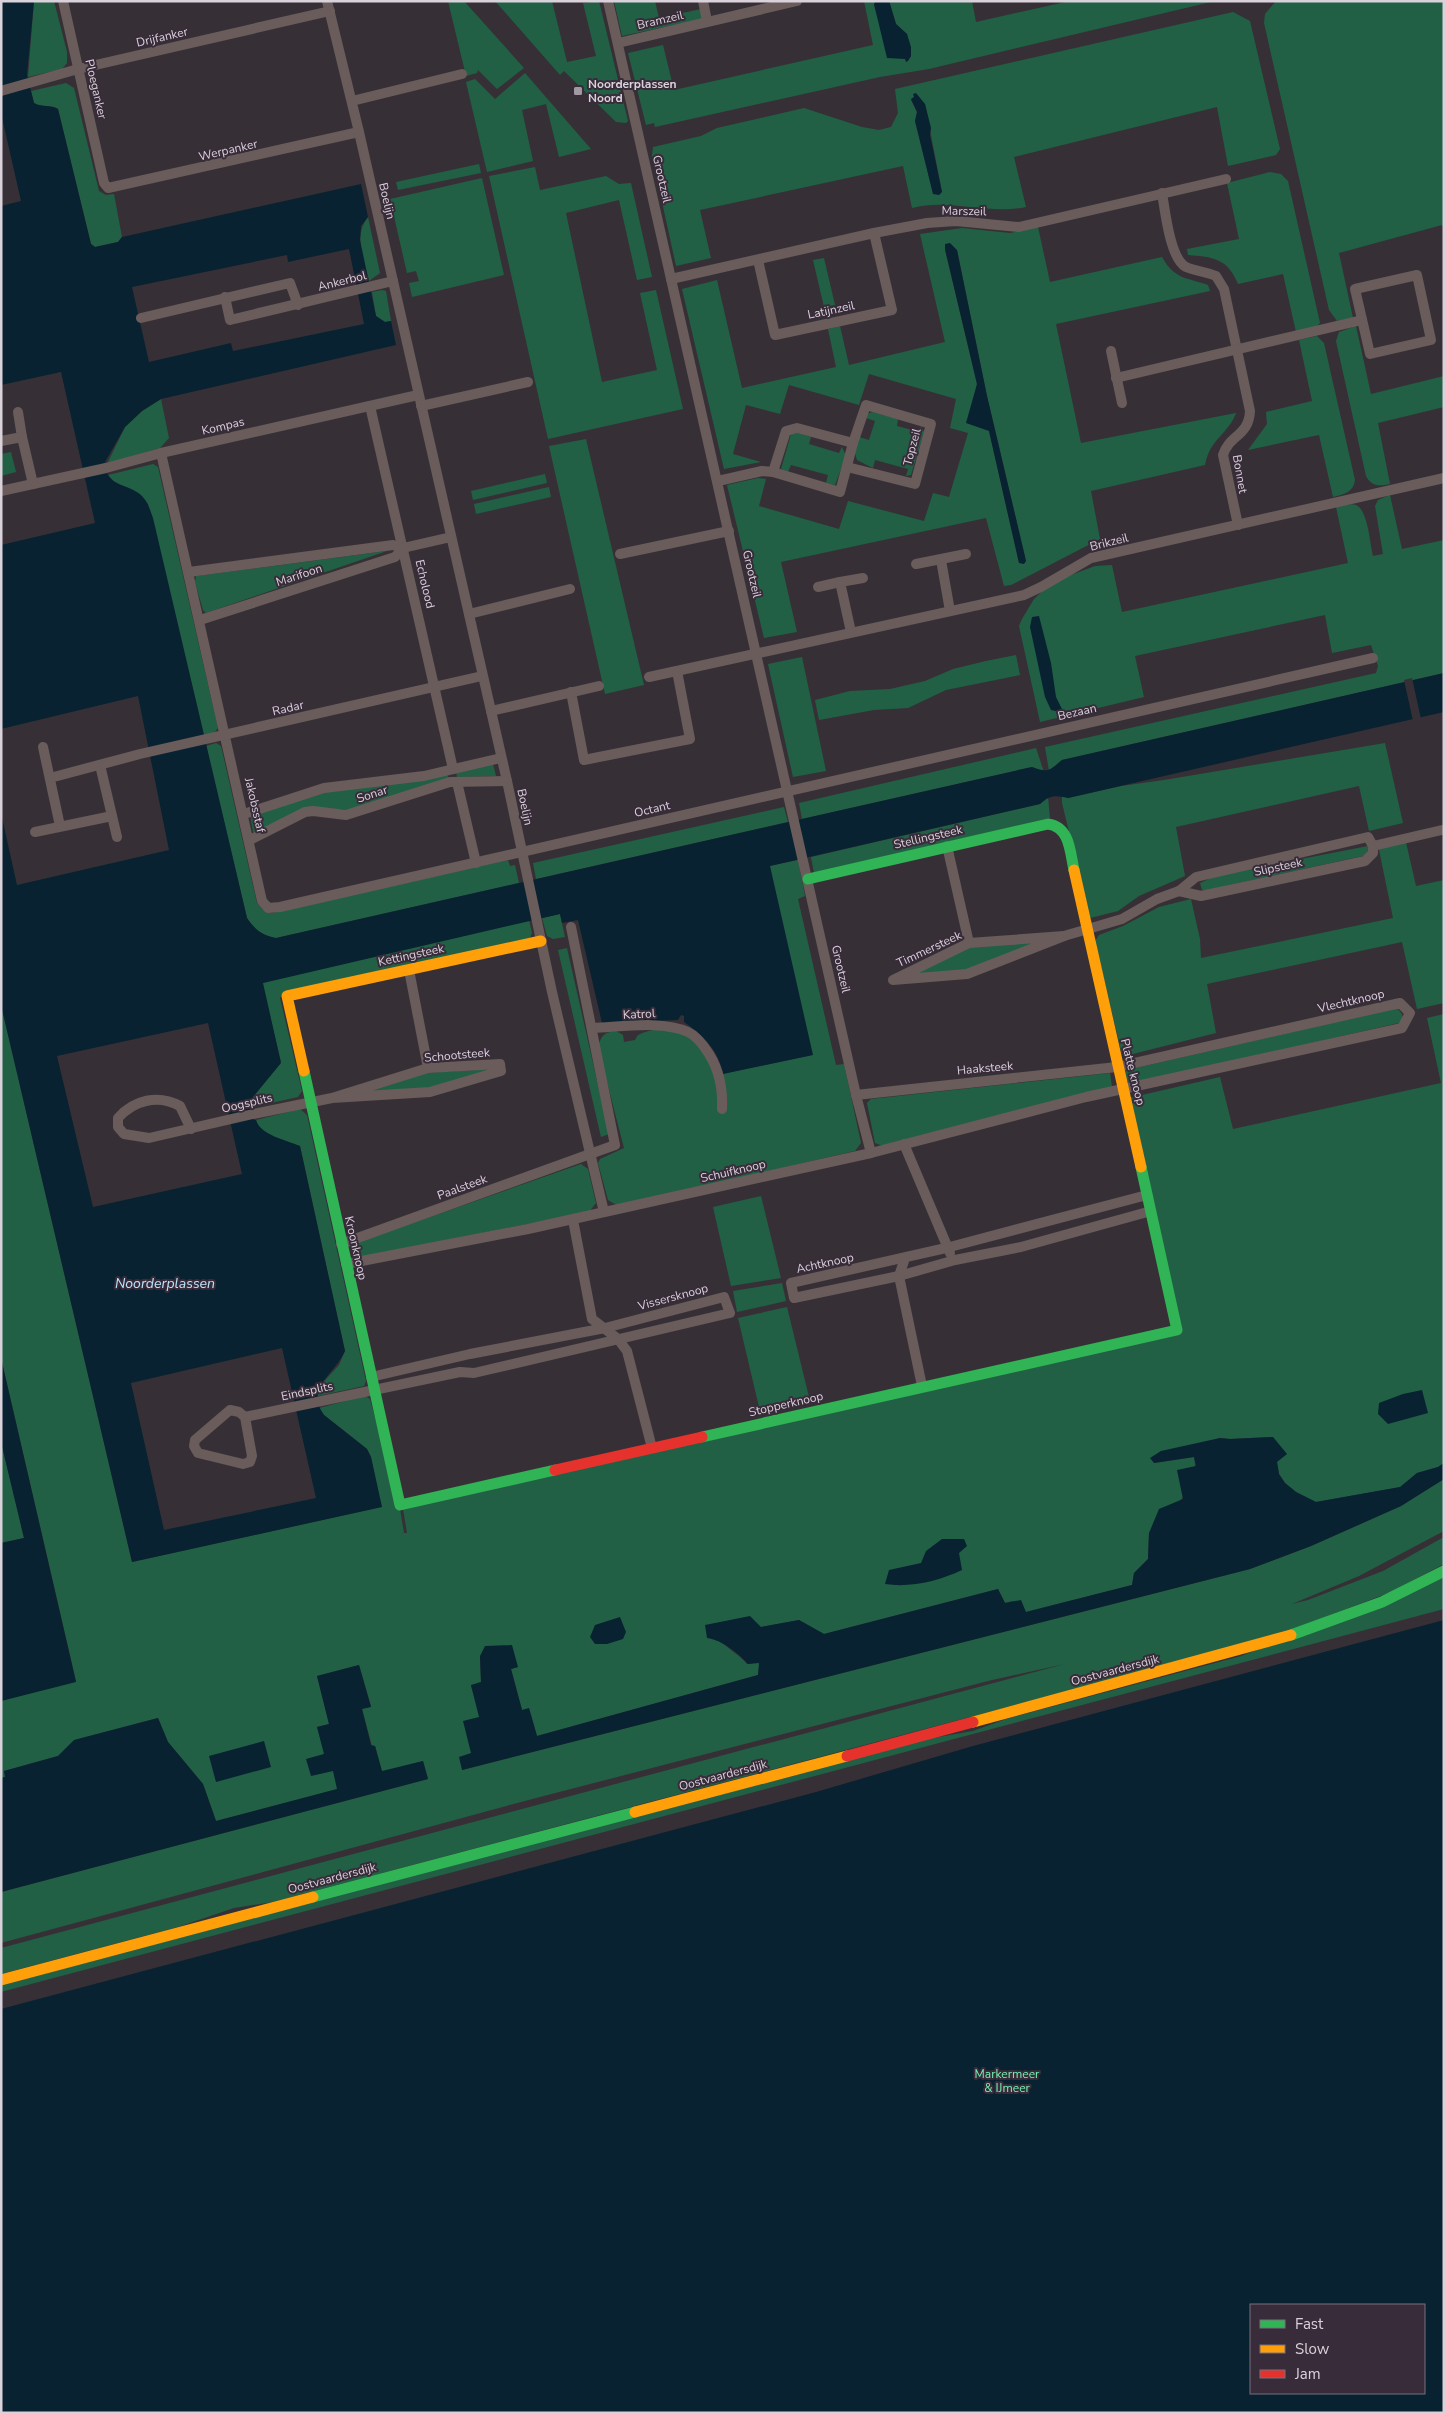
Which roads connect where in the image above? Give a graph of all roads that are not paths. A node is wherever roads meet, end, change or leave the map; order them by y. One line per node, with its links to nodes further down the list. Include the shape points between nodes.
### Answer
1 (63, 1): 8 (street, Ploeganker)
2 (608, 1): 7 (street, Grootzeil)
3 (702, 1): 6 (street)
4 (797, 1): 6 (street, Bramzeil)
5 (329, 6): 8 (street, Drijfanker); 11 (street, Boelijn)
6 (707, 21): 7 (street, Bramzeil)
7 (618, 43): 18 (street, Grootzeil)
8 (78, 69): 10 (street, Drijfanker); 14 (street, Ploeganker)
9 (462, 74): 11 (street)
10 (1, 91)
11 (352, 101): 12 (street, Boelijn)
12 (360, 132): 14 (street, Werpanker, via 115,188 108,188); 19 (street, Boelijn)
13 (1226, 179): 15 (street, Marszeil)
14 (104, 183)
15 (1162, 194): 16 (street, Marszeil, via 1019,227 956,221); 24 (street, Bonnet, via 1179,262 1216,276 1221,283)
16 (874, 233): 17 (street, Marszeil); 17 (street, Latijnzeil, via 892,310 775,335)
17 (758, 260): 18 (street, Marszeil)
18 (672, 279): 40 (street, Grootzeil)
19 (393, 281): 21 (street, Ankerbol); 28 (street, Boelijn)
20 (225, 297): 21 (street, via 290,283); 21 (street, Ankerbol, via 230,320); 22 (street)
21 (298, 305)
22 (140, 318)
23 (1362, 320): 23 (street, via 1370,354 1431,340 1417,275 1355,289); 24 (street)
24 (1236, 349): 26 (street); 43 (street, Bonnet, via 1250,422 1223,455)
25 (1111, 351): 26 (street)
26 (1116, 378): 29 (street)
27 (528, 382): 31 (street)
28 (418, 395): 30 (street, Kompas); 31 (street, Boelijn)
29 (1122, 402)
30 (370, 406): 36 (street, Kompas); 46 (street, Echolood)
31 (421, 406): 45 (street, Boelijn)
32 (18, 412): 33 (street)
33 (22, 436): 34 (street); 41 (street)
34 (1, 441)
35 (853, 443): 37 (street, Topzeil); 37 (street, Topzeil, via 866,405 931,424 915,484); 38 (street, via 797,428 786,431)
36 (161, 453): 41 (street, Kompas); 51 (street, Jakobsstaf)
37 (847, 467): 38 (street, Topzeil, via 840,492)
38 (774, 472): 40 (street, Topzeil, via 762,471)
39 (1444, 478): 43 (street, Brikzeil)
40 (718, 481): 44 (street, Grootzeil)
41 (33, 484): 42 (street, Kompas)
42 (1, 492)
43 (1238, 525): 56 (street, Brikzeil, via 1091,558 1024,595)
44 (729, 532): 47 (street); 60 (street, Grootzeil)
45 (451, 537): 46 (street, Marifoon); 57 (street, Boelijn)
46 (404, 548): 51 (street, Marifoon, via 393,545); 58 (street, Marifoon, via 395,557); 66 (street, Echolood)
47 (620, 554)
48 (966, 554): 49 (street)
49 (941, 560): 50 (street); 56 (street)
50 (916, 564)
51 (189, 572): 58 (street, Jakobsstaf)
52 (863, 578): 53 (street)
53 (840, 582): 54 (street); 59 (street)
54 (818, 587)
55 (570, 589): 57 (street)
56 (950, 611): 59 (street, Brikzeil)
57 (469, 614): 63 (street, Boelijn)
58 (200, 620): 69 (street, Jakobsstaf)
59 (851, 632): 60 (street, Brikzeil)
60 (757, 654): 62 (street, Brikzeil); 77 (street, Grootzeil)
61 (1373, 658): 77 (street, Bezaan)
62 (677, 671): 64 (street, Brikzeil); 67 (street, via 690,738 638,750 584,760)
63 (482, 676): 66 (street, Radar); 68 (street, Boelijn)
64 (648, 677)
65 (599, 686): 67 (street)
66 (436, 687): 69 (street, Radar); 73 (street, Echolood)
67 (571, 692): 68 (street)
68 (491, 711): 71 (street, Boelijn)
69 (226, 735): 72 (street, Radar); 78 (street, Jakobsstaf)
70 (43, 747): 74 (street)
71 (502, 758): 73 (street, Sonar); 75 (street, Boelijn)
72 (100, 765): 74 (street, Radar); 79 (street)
73 (453, 769): 78 (street, Sonar, via 424,776 324,788)
74 (50, 778): 81 (street)
75 (507, 781): 76 (street, Sonar); 88 (street, Boelijn)
76 (457, 782): 85 (street, Sonar, via 435,786 346,816 304,812); 89 (street)
77 (788, 791): 88 (street, Octant); 90 (street, Grootzeil)
78 (244, 814): 85 (street, Jakobsstaf)
79 (112, 816): 81 (street); 84 (street)
80 (1056, 825): 86 (street, Stellingsteek); 93 (street, Platte knoop, via 1066,834)
81 (60, 826): 83 (street)
82 (1442, 830): 87 (street, Slipsteek)
83 (35, 832)
84 (116, 838)
85 (250, 840): 89 (street, Jakobsstaf, via 262,901 268,908 280,908)
86 (947, 846): 90 (street, Stellingsteek); 96 (street)
87 (1373, 846): 91 (street, Slipsteek, via 1368,838 1196,877); 91 (street, Slipsteek, via 1373,853 1365,861 1201,896)
88 (522, 852): 89 (street, Jakobsstaf); 95 (street, Boelijn)
89 (476, 863)
90 (806, 874): 103 (street, Grootzeil)
91 (1179, 891): 93 (street, Slipsteek, via 1157,899 1122,919)
92 (571, 926): 99 (street)
93 (1087, 931): 94 (street, Timmersteek); 100 (street, Platte knoop)
94 (1064, 936): 96 (street, Timmersteek); 96 (street, Timmersteek, via 967,974 893,980)
95 (541, 941): 97 (street, Kettingsteek); 109 (street, Boelijn)
96 (969, 943)
97 (409, 970): 98 (street, Kettingsteek); 101 (street)
98 (288, 996): 105 (street, Kroonknoop)
99 (593, 1028): 106 (street, Katrol, via 663,1025 688,1032 703,1044 717,1066); 109 (street, via 615,1145)
100 (1117, 1067): 102 (street, Platte knoop); 102 (street, Vlechtknoop, via 1400,1003 1410,1013 1402,1028); 103 (street, Haaksteek)
101 (428, 1068): 104 (street, Schootsteek); 104 (street, Schootsteek, via 500,1064 501,1071 430,1092)
102 (1124, 1089): 108 (street, Schuifknoop); 111 (street, Platte knoop)
103 (856, 1096): 110 (street, Grootzeil)
104 (332, 1098): 105 (street, Schootsteek)
105 (309, 1102): 107 (street, Oogsplits); 115 (street, Kroonknoop)
106 (722, 1108)
107 (191, 1129): 107 (street, Oogsplits, via 149,1138 133,1137 118,1127 118,1118 133,1105 148,1100 164,1100 180,1106)
108 (904, 1144): 110 (street, Schuifknoop); 116 (street)
109 (591, 1153): 113 (street, Boelijn); 115 (street, Paalsteek)
110 (871, 1153): 113 (street, Schuifknoop)
111 (1147, 1194): 112 (street, Platte knoop); 116 (street, Achtknoop)
112 (1151, 1211): 118 (street, Achtknoop, via 1021,1247); 122 (street, Platte knoop)
113 (604, 1212): 114 (street, Schuifknoop)
114 (573, 1220): 119 (street, Schuifknoop); 121 (street, via 592,1319)
115 (341, 1244): 119 (street, Kroonknoop)
116 (946, 1248): 117 (street, Achtknoop); 118 (street)
117 (905, 1258): 120 (street); 120 (street, Achtknoop, via 791,1283 794,1298)
118 (955, 1260): 120 (street, Achtknoop)
119 (346, 1264): 124 (street, Kroonknoop)
120 (899, 1276): 125 (street)
121 (605, 1328): 123 (street); 123 (street, Vissersknoop, via 724,1297 730,1313); 124 (street, Vissersknoop)
122 (1177, 1330): 125 (street, Stopperknoop)
123 (618, 1339): 126 (street, Vissersknoop, via 474,1373 460,1372); 128 (street, via 627,1351)
124 (371, 1377): 126 (street, Kroonknoop)
125 (922, 1386): 128 (street, Stopperknoop)
126 (373, 1389): 127 (street, Eindsplits); 129 (street, Kroonknoop)
127 (245, 1417): 127 (street, Eindsplits, via 230,1410 195,1440 198,1453 243,1464 250,1462 252,1456)
128 (652, 1448): 129 (street, Stopperknoop)
129 (400, 1505)
130 (1444, 1571): 131 (street, Oostvaardersdijk, via 1334,1622 1273,1641)
131 (1, 1980)

